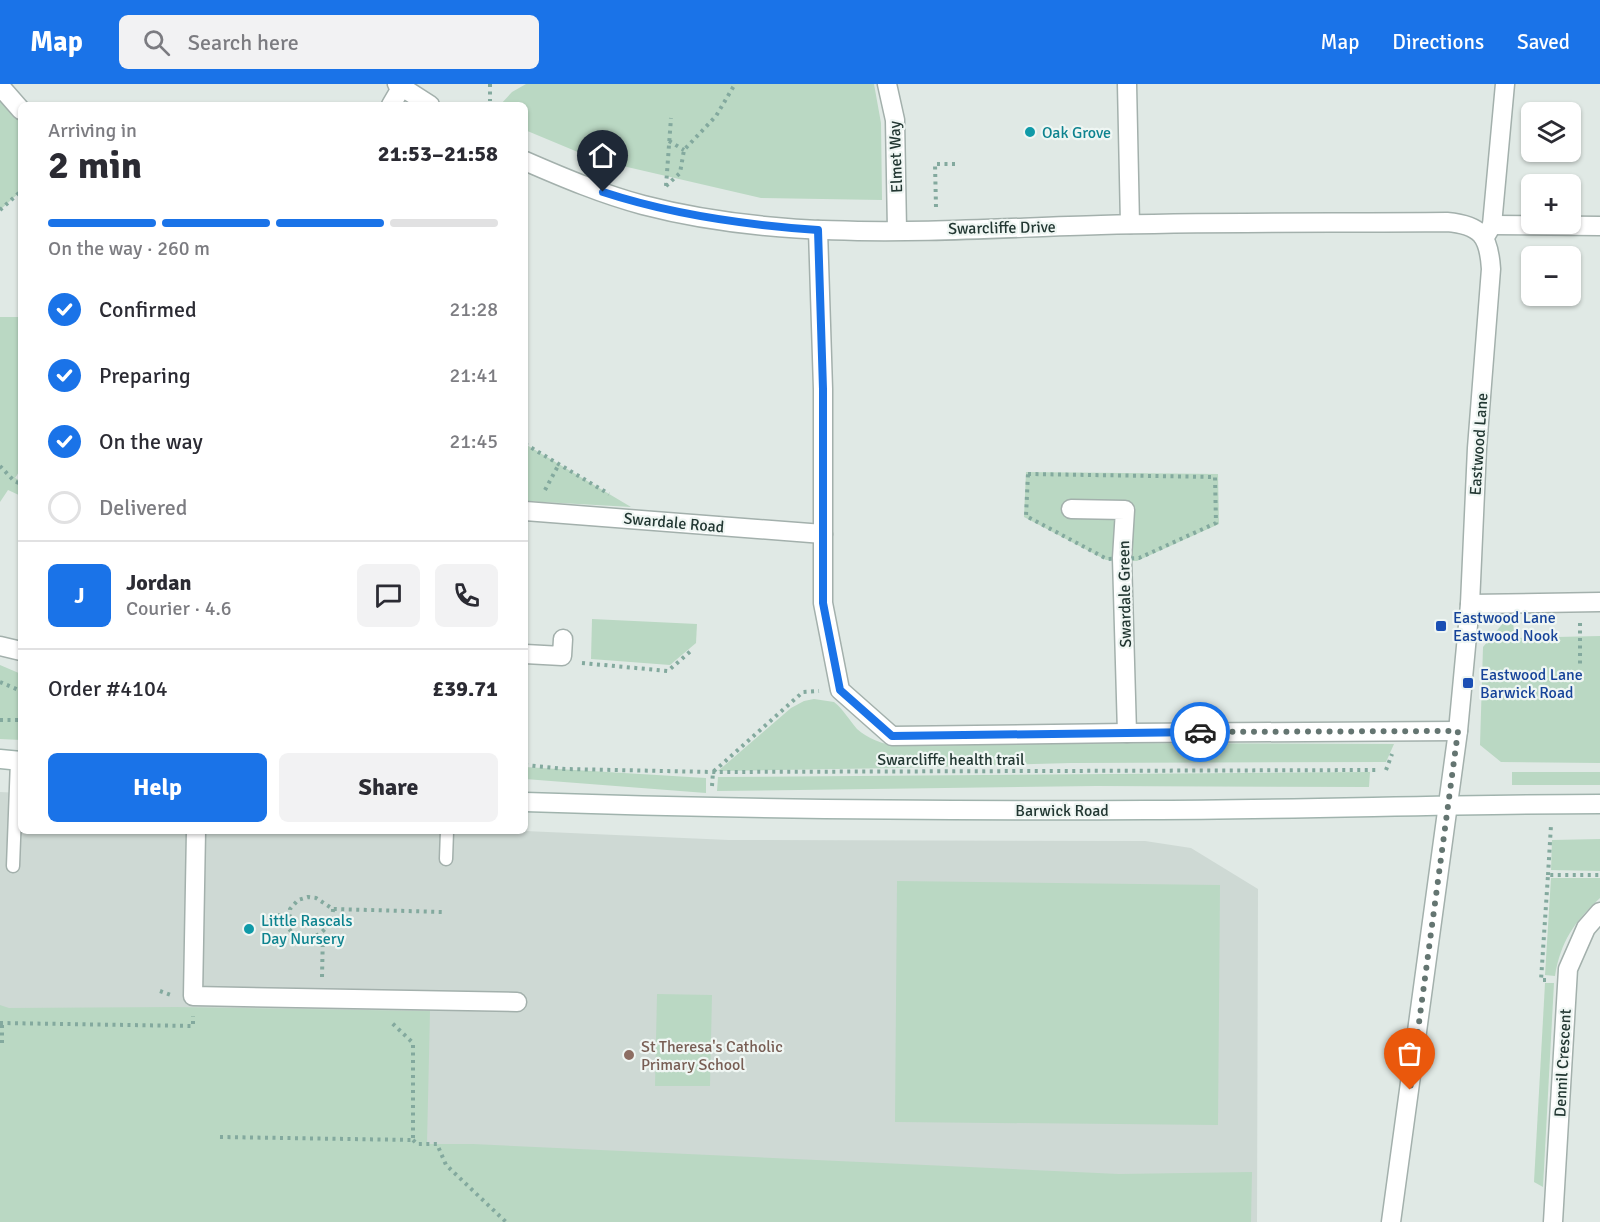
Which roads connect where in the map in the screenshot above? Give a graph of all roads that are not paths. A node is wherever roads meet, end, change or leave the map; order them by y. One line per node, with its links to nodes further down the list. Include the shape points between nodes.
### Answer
1 (887, 84): 13 (street, Elmet Way, via 895,120)
2 (1127, 84): 10 (street)
3 (1505, 84): 14 (street, Eastwood Lane)
4 (0, 86): 8 (street)
5 (399, 86): 6 (street); 7 (street)
6 (392, 102)
7 (425, 102)
8 (18, 107)
9 (528, 162): 12 (street, Swarcliffe Drive, via 584,186 665,210 751,225)
10 (1130, 224): 13 (street, Swarcliffe Drive); 14 (street, Swarcliffe Drive, via 1447,222)
11 (1600, 226): 14 (street, Swarcliffe Drive)
12 (818, 230): 13 (street, Swarcliffe Drive); 17 (street)
13 (897, 230)
14 (1488, 231): 19 (street, Eastwood Lane, via 1491,269)
15 (1071, 509): 25 (street, Swardale Green, via 1125,510 1122,558)
16 (528, 510): 17 (street, Swardale Road)
17 (823, 534): 25 (street, via 823,603 840,690 892,736)
18 (1600, 602): 19 (street)
19 (1470, 604): 24 (street, Eastwood Lane)
20 (0, 646): 22 (street)
21 (563, 647): 23 (street)
22 (18, 650)
23 (528, 653)
24 (1458, 731): 25 (street); 29 (street, Eastwood Lane)
25 (1127, 733)
26 (13, 760): 33 (lane)
27 (528, 801): 29 (street, Barwick Road, via 885,810)
28 (1600, 804): 29 (street, Barwick Road)
29 (1446, 806): 36 (street, Eastwood Lane)
30 (196, 834): 35 (street, via 193,996)
31 (447, 834): 32 (lane)
32 (446, 859)
33 (13, 866)
34 (1600, 912): 37 (street, Dennil Crescent, via 1586,928 1568,969)
35 (517, 1002)
36 (1391, 1222)
37 (1553, 1222)

